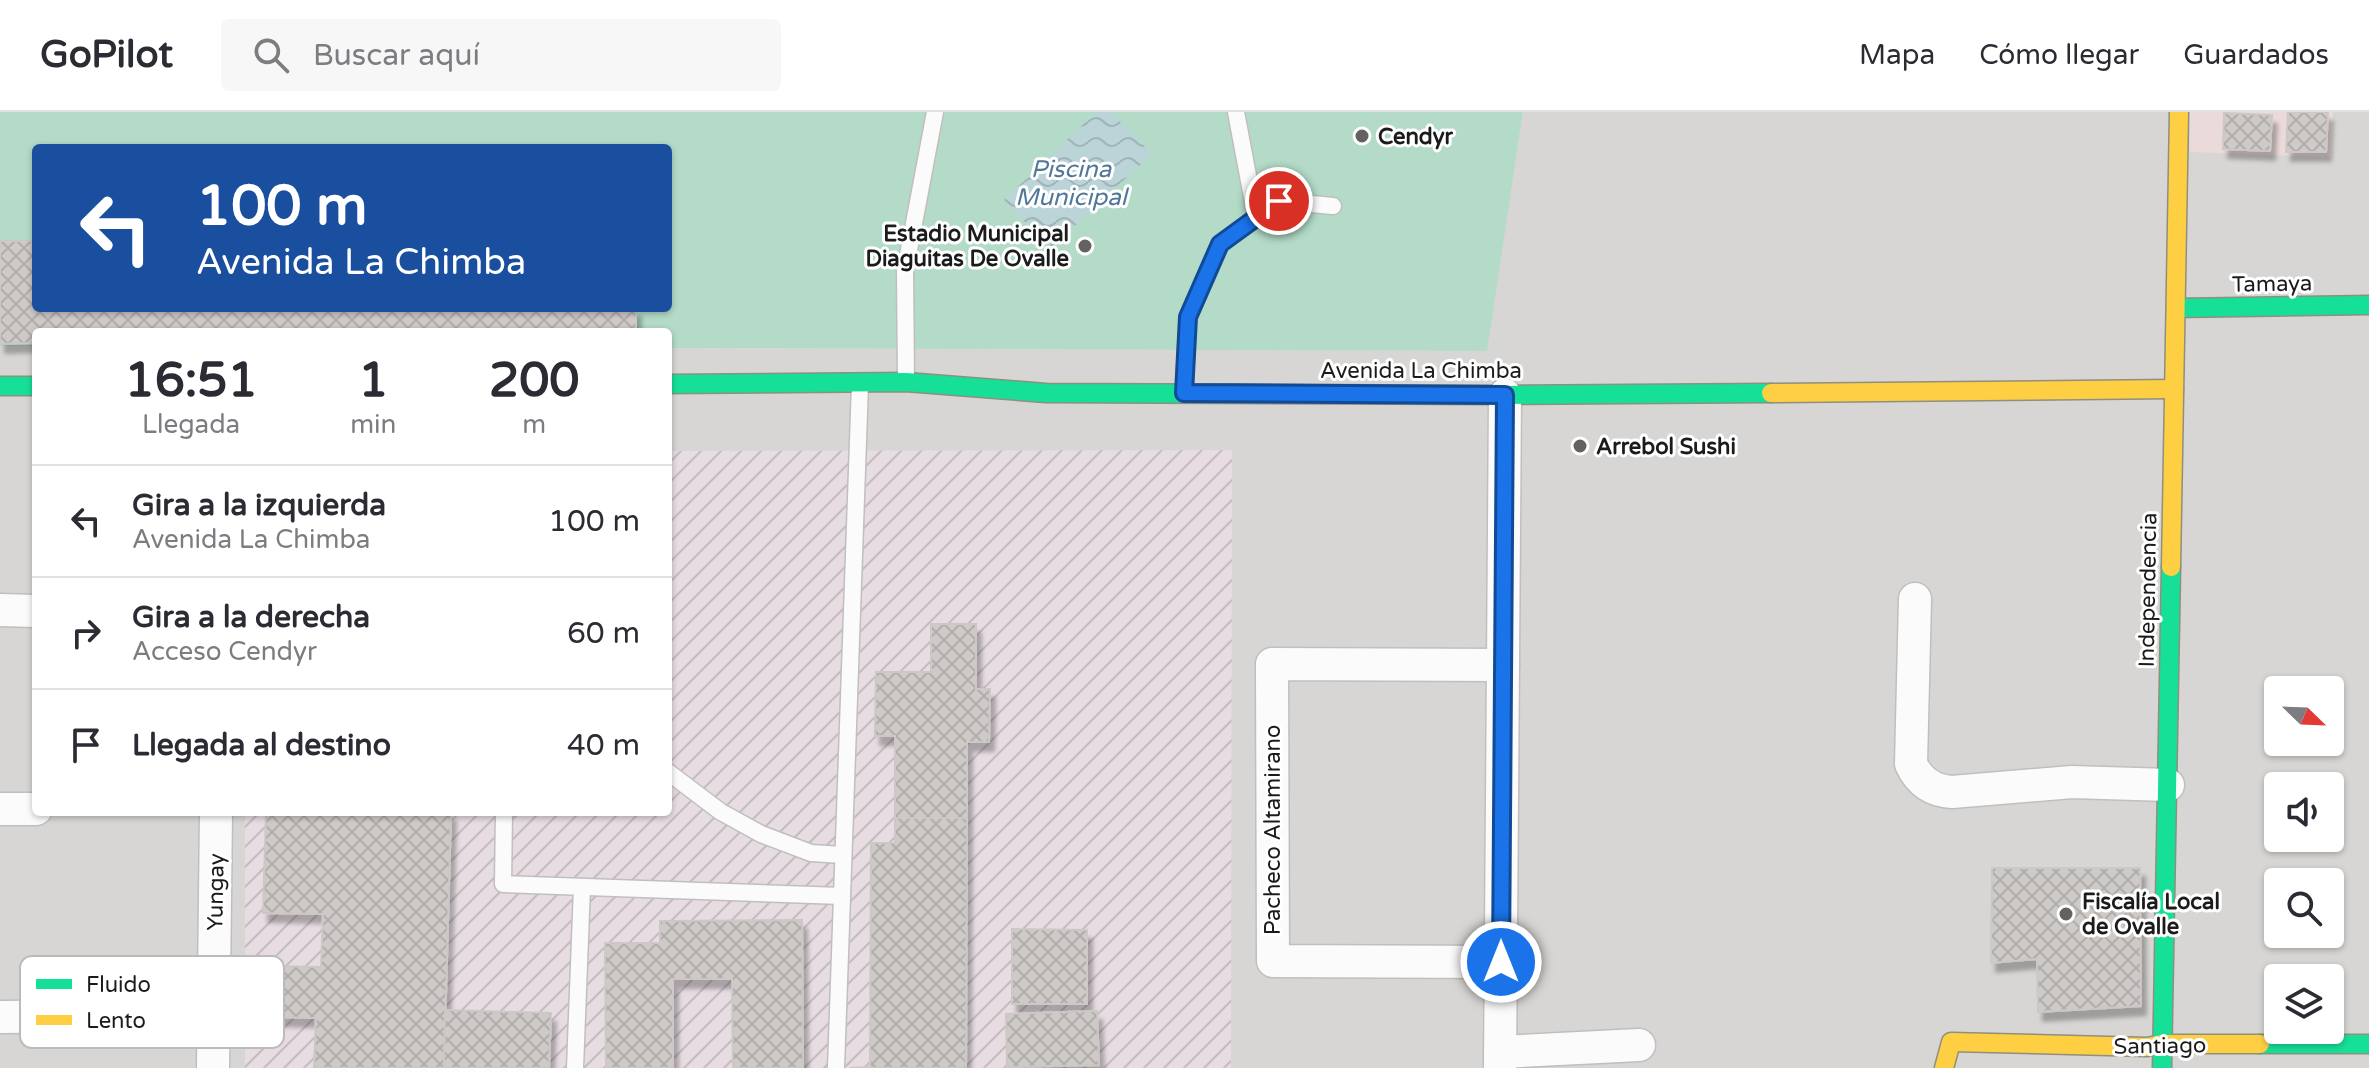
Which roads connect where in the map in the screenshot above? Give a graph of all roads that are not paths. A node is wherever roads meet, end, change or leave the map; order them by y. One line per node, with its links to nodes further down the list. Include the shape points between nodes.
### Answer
1 (935, 112): 9 (lane, via 905,271)
2 (1236, 112): 5 (lane)
3 (2179, 112): 7 (street, Independencia)
4 (1333, 206): 5 (lane, via 1279,201)
5 (1256, 218): 14 (lane, via 1220,244 1188,317)
6 (2369, 305): 7 (street, Tamaya)
7 (2176, 308): 13 (street, Independencia)
8 (860, 382): 9 (street, Avenida La Chimba); 10 (street, Avenida La Chimba); 26 (lane)
9 (906, 382): 14 (street, Avenida La Chimba, via 1046,393)
10 (672, 384)
11 (0, 386): 12 (street)
12 (32, 386)
13 (2174, 389): 15 (street, Avenida La Chimba); 21 (street, Independencia)
14 (1184, 393): 15 (street, Avenida La Chimba)
15 (1505, 395): 19 (street)
16 (1915, 599): 21 (street, via 1911,764 1924,783 1952,792 2072,782)
17 (0, 610): 18 (street)
18 (32, 611)
19 (1503, 665): 30 (street); 30 (street, Pacheco Altamirano, via 1272,664 1273,961)
20 (672, 775): 26 (lane, via 761,834 811,853)
21 (2168, 785): 33 (street, Independencia)
22 (0, 809): 23 (street)
23 (32, 809)
24 (216, 816): 29 (street, Yungay)
25 (504, 816): 27 (lane, via 503,884)
26 (843, 855): 28 (lane)
27 (582, 887): 28 (lane); 39 (lane)
28 (842, 896): 40 (lane)
29 (215, 956)
30 (1501, 962): 37 (street)
31 (0, 1017): 32 (street)
32 (20, 1017)
33 (2162, 1044): 34 (street, Santiago); 41 (street, Santiago, via 1951,1042); 42 (street, Independencia)
34 (2369, 1044)
35 (1639, 1045): 37 (street)
36 (213, 1048): 38 (street, Yungay)
37 (1500, 1060)
38 (213, 1068)
39 (575, 1068)
40 (836, 1068)
41 (1944, 1068)
42 (2162, 1068)

